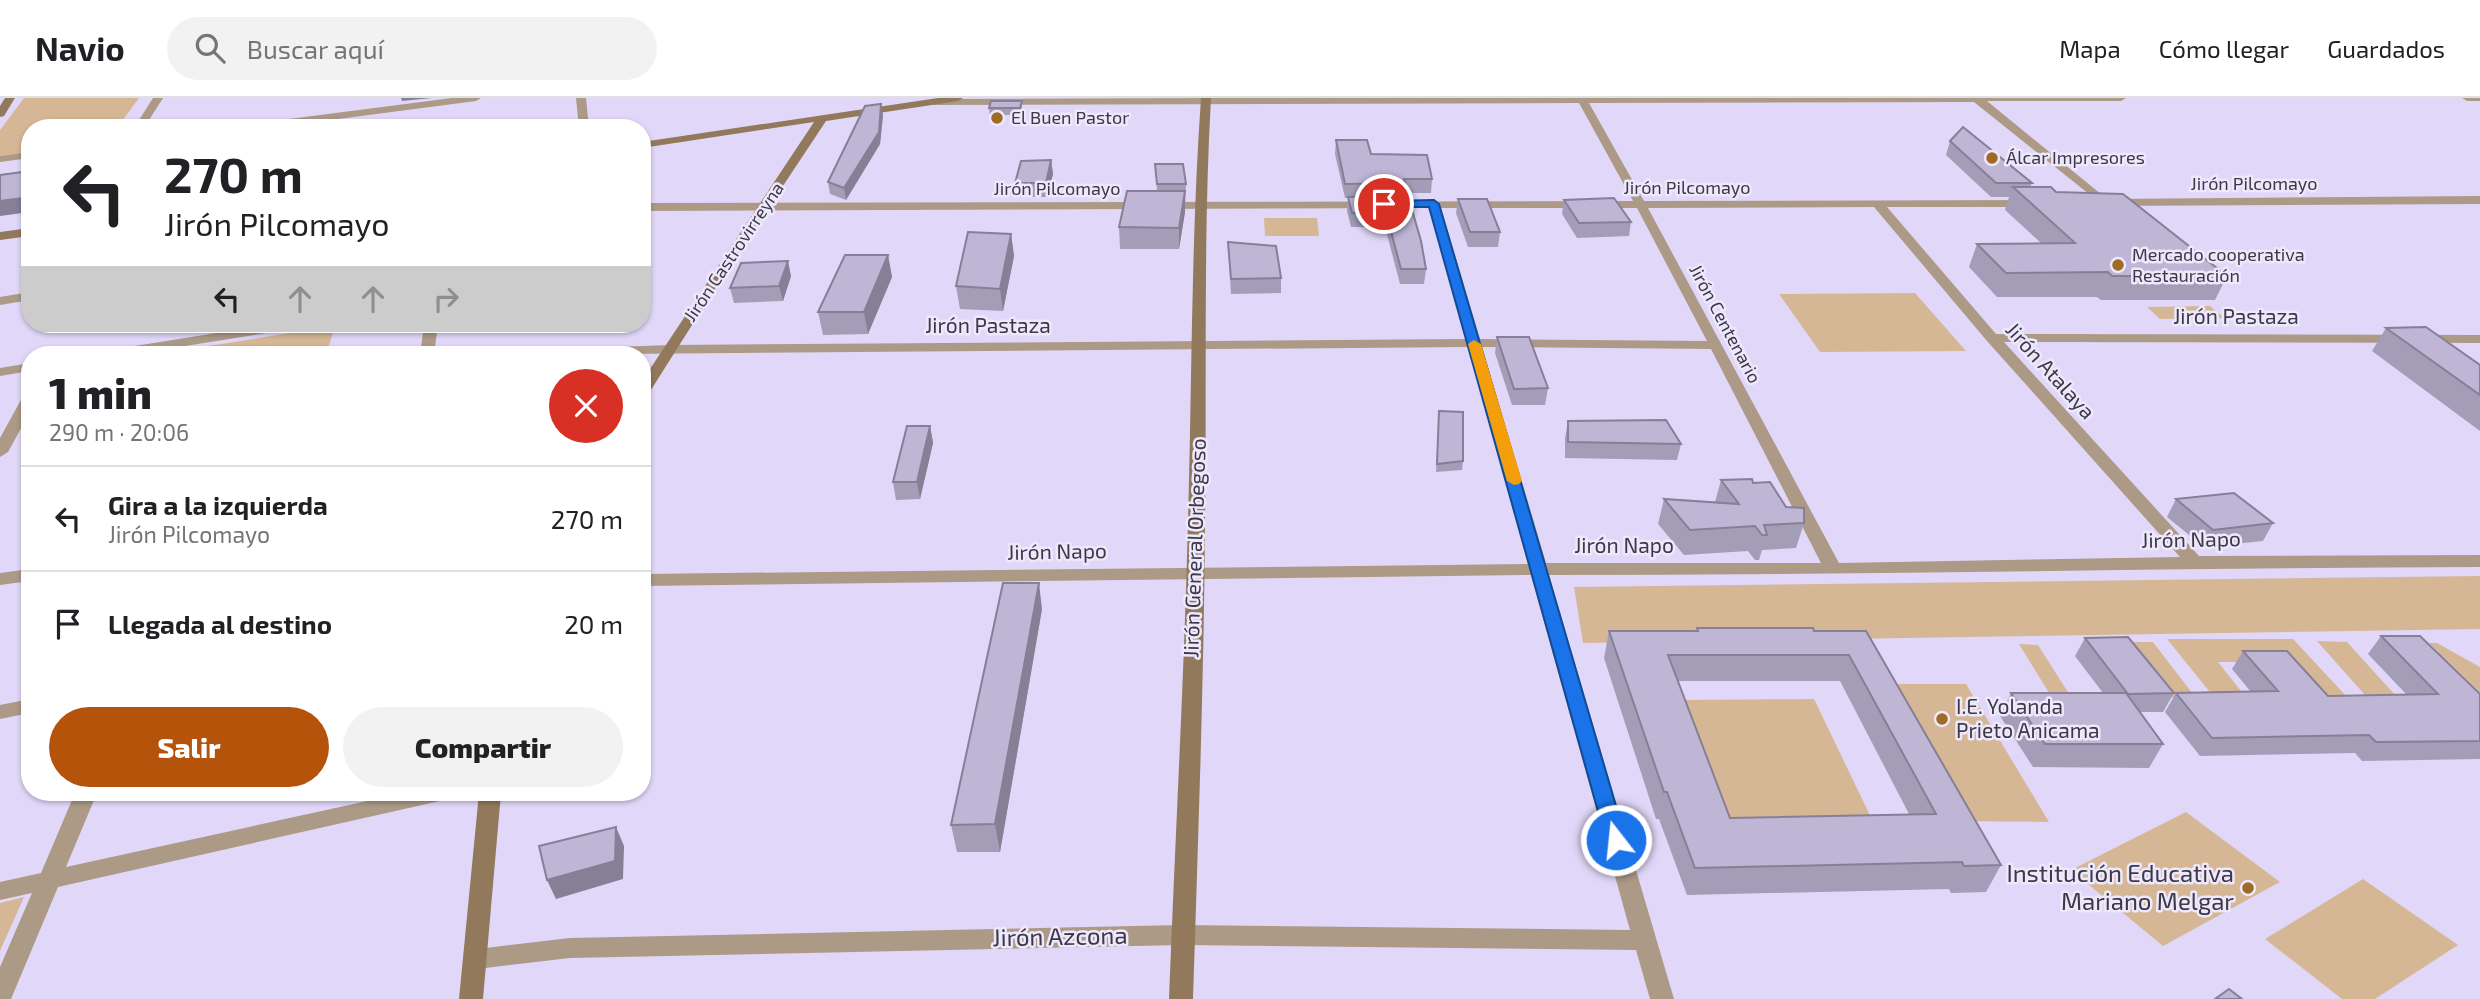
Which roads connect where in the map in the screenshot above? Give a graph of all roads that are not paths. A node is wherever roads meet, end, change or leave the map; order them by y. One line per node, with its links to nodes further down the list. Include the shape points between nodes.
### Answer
1 (10, 98): 14 (street)
2 (158, 98): 16 (street)
3 (476, 98): 17 (street)
4 (581, 98): 18 (street)
5 (901, 98): 15 (street)
6 (958, 98): 13 (street)
7 (1977, 98): 8 (street); 11 (street); 25 (street)
8 (2121, 98)
9 (2467, 98): 10 (street)
10 (2480, 98)
11 (1582, 99): 12 (street); 31 (street, Jirón Centenario)
12 (1206, 100): 13 (street); 29 (street, Jirón General Orbegoso)
13 (931, 102): 15 (street)
14 (0, 114)
15 (820, 115): 19 (street); 20 (street); 32 (street, Jirón Castrovirreyna)
16 (145, 119)
17 (312, 119)
18 (583, 119)
19 (651, 135)
20 (651, 143)
21 (21, 156): 22 (street)
22 (0, 159)
23 (2480, 200): 25 (street, Jirón Pilcomayo)
24 (2078, 202): 25 (street, Jirón Pilcomayo)
25 (2104, 202)
26 (2039, 203): 28 (street, Jirón Pilcomayo)
27 (1434, 204): 29 (street, Jirón Pilcomayo); 31 (street, Jirón Pilcomayo); 42 (street)
28 (1878, 204): 31 (street, Jirón Pilcomayo); 40 (street, Jirón Atalaya)
29 (1199, 205): 32 (street, Jirón Pilcomayo); 45 (street, Jirón General Orbegoso)
30 (651, 206): 32 (street, Jirón Pilcomayo)
31 (1643, 206): 43 (street, Jirón Centenario)
32 (764, 207): 46 (street, Jirón Castrovirreyna)
33 (21, 221): 34 (street)
34 (0, 224)
35 (21, 233): 36 (street)
36 (0, 236)
37 (21, 298): 38 (street)
38 (0, 301)
39 (219, 333): 44 (street)
40 (1992, 338): 41 (street, Jirón Pastaza); 54 (street, Jirón Atalaya)
41 (2480, 339)
42 (1474, 343): 43 (street, Jirón Pastaza); 45 (street, Jirón Pastaza); 55 (street)
43 (1714, 345): 56 (street, Jirón Centenario)
44 (150, 346)
45 (1200, 346): 46 (street, Jirón Pastaza); 57 (street, Jirón General Orbegoso)
46 (671, 349): 47 (street, Jirón Pastaza); 50 (street, Jirón Castrovirreyna)
47 (651, 350)
48 (21, 368): 49 (street)
49 (0, 372)
50 (651, 379)
51 (21, 414): 52 (street)
52 (0, 452)
53 (2480, 561): 54 (street, Jirón Napo)
54 (2194, 562): 56 (street, Jirón Napo)
55 (1540, 569): 56 (street, Jirón Napo); 57 (street, Jirón Napo); 69 (street)
56 (1833, 569)
57 (1196, 573): 60 (street, Jirón Napo); 68 (street, Jirón General Orbegoso)
58 (21, 576): 59 (street)
59 (0, 579)
60 (651, 580)
61 (21, 708): 62 (street)
62 (0, 712)
63 (83, 801): 66 (street)
64 (404, 801): 66 (street)
65 (489, 801): 70 (street)
66 (49, 880): 67 (street); 71 (street)
67 (0, 891)
68 (1182, 935): 69 (street, Jirón Azcona); 70 (street, Jirón Azcona, via 570,948); 73 (street, Jirón General Orbegoso)
69 (1644, 940): 74 (street)
70 (477, 958): 72 (street)
71 (0, 996)
72 (471, 999)
73 (1181, 999)
74 (1662, 999)

